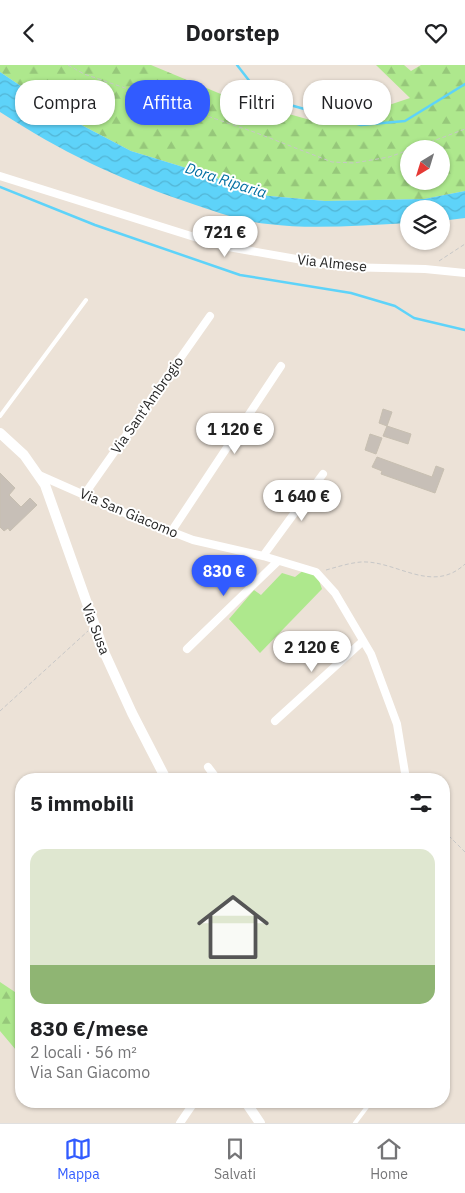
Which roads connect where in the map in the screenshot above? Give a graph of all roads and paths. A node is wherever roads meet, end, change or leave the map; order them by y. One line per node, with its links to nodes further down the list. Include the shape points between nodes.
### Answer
1 (68, 65): 4 (path, via 84,74 254,131 332,162 354,163)
2 (465, 129): 3 (path)
3 (436, 140)
4 (400, 153)
5 (0, 176): 7 (street, Via Almese, via 223,246 342,267)
6 (465, 245): 7 (path)
7 (425, 269): 8 (street, Via Almese)
8 (465, 273)
9 (86, 300): 12 (lane)
10 (210, 316): 16 (street, Via Sant'Ambrogio)
11 (281, 366): 17 (street)
12 (0, 416)
13 (0, 433): 15 (main road, Via Susa, via 24,455)
14 (324, 474): 18 (street)
15 (39, 475): 16 (street, Via San Giacomo); 22 (main road, Via Susa)
16 (84, 495): 17 (street, Via San Giacomo)
17 (171, 532): 18 (street, Via San Giacomo)
18 (262, 556): 19 (street, Via San Giacomo)
19 (278, 561): 21 (street, Via San Giacomo); 24 (street)
20 (465, 564): 21 (path, via 456,572 430,578 362,562)
21 (316, 572): 23 (street, via 335,593)
22 (94, 625): 25 (path); 28 (main road, Via Susa, via 128,706)
23 (363, 641): 26 (street); 30 (street, via 397,724)
24 (187, 649)
25 (0, 711)
26 (275, 721)
27 (208, 767): 29 (street)
28 (163, 773)
29 (212, 773)
30 (405, 773)
31 (450, 837): 32 (path)
32 (465, 852)
33 (191, 1108): 36 (street)
34 (250, 1108): 37 (main road)
35 (366, 1108): 38 (lane)
36 (180, 1123)
37 (260, 1123)
38 (355, 1123)

